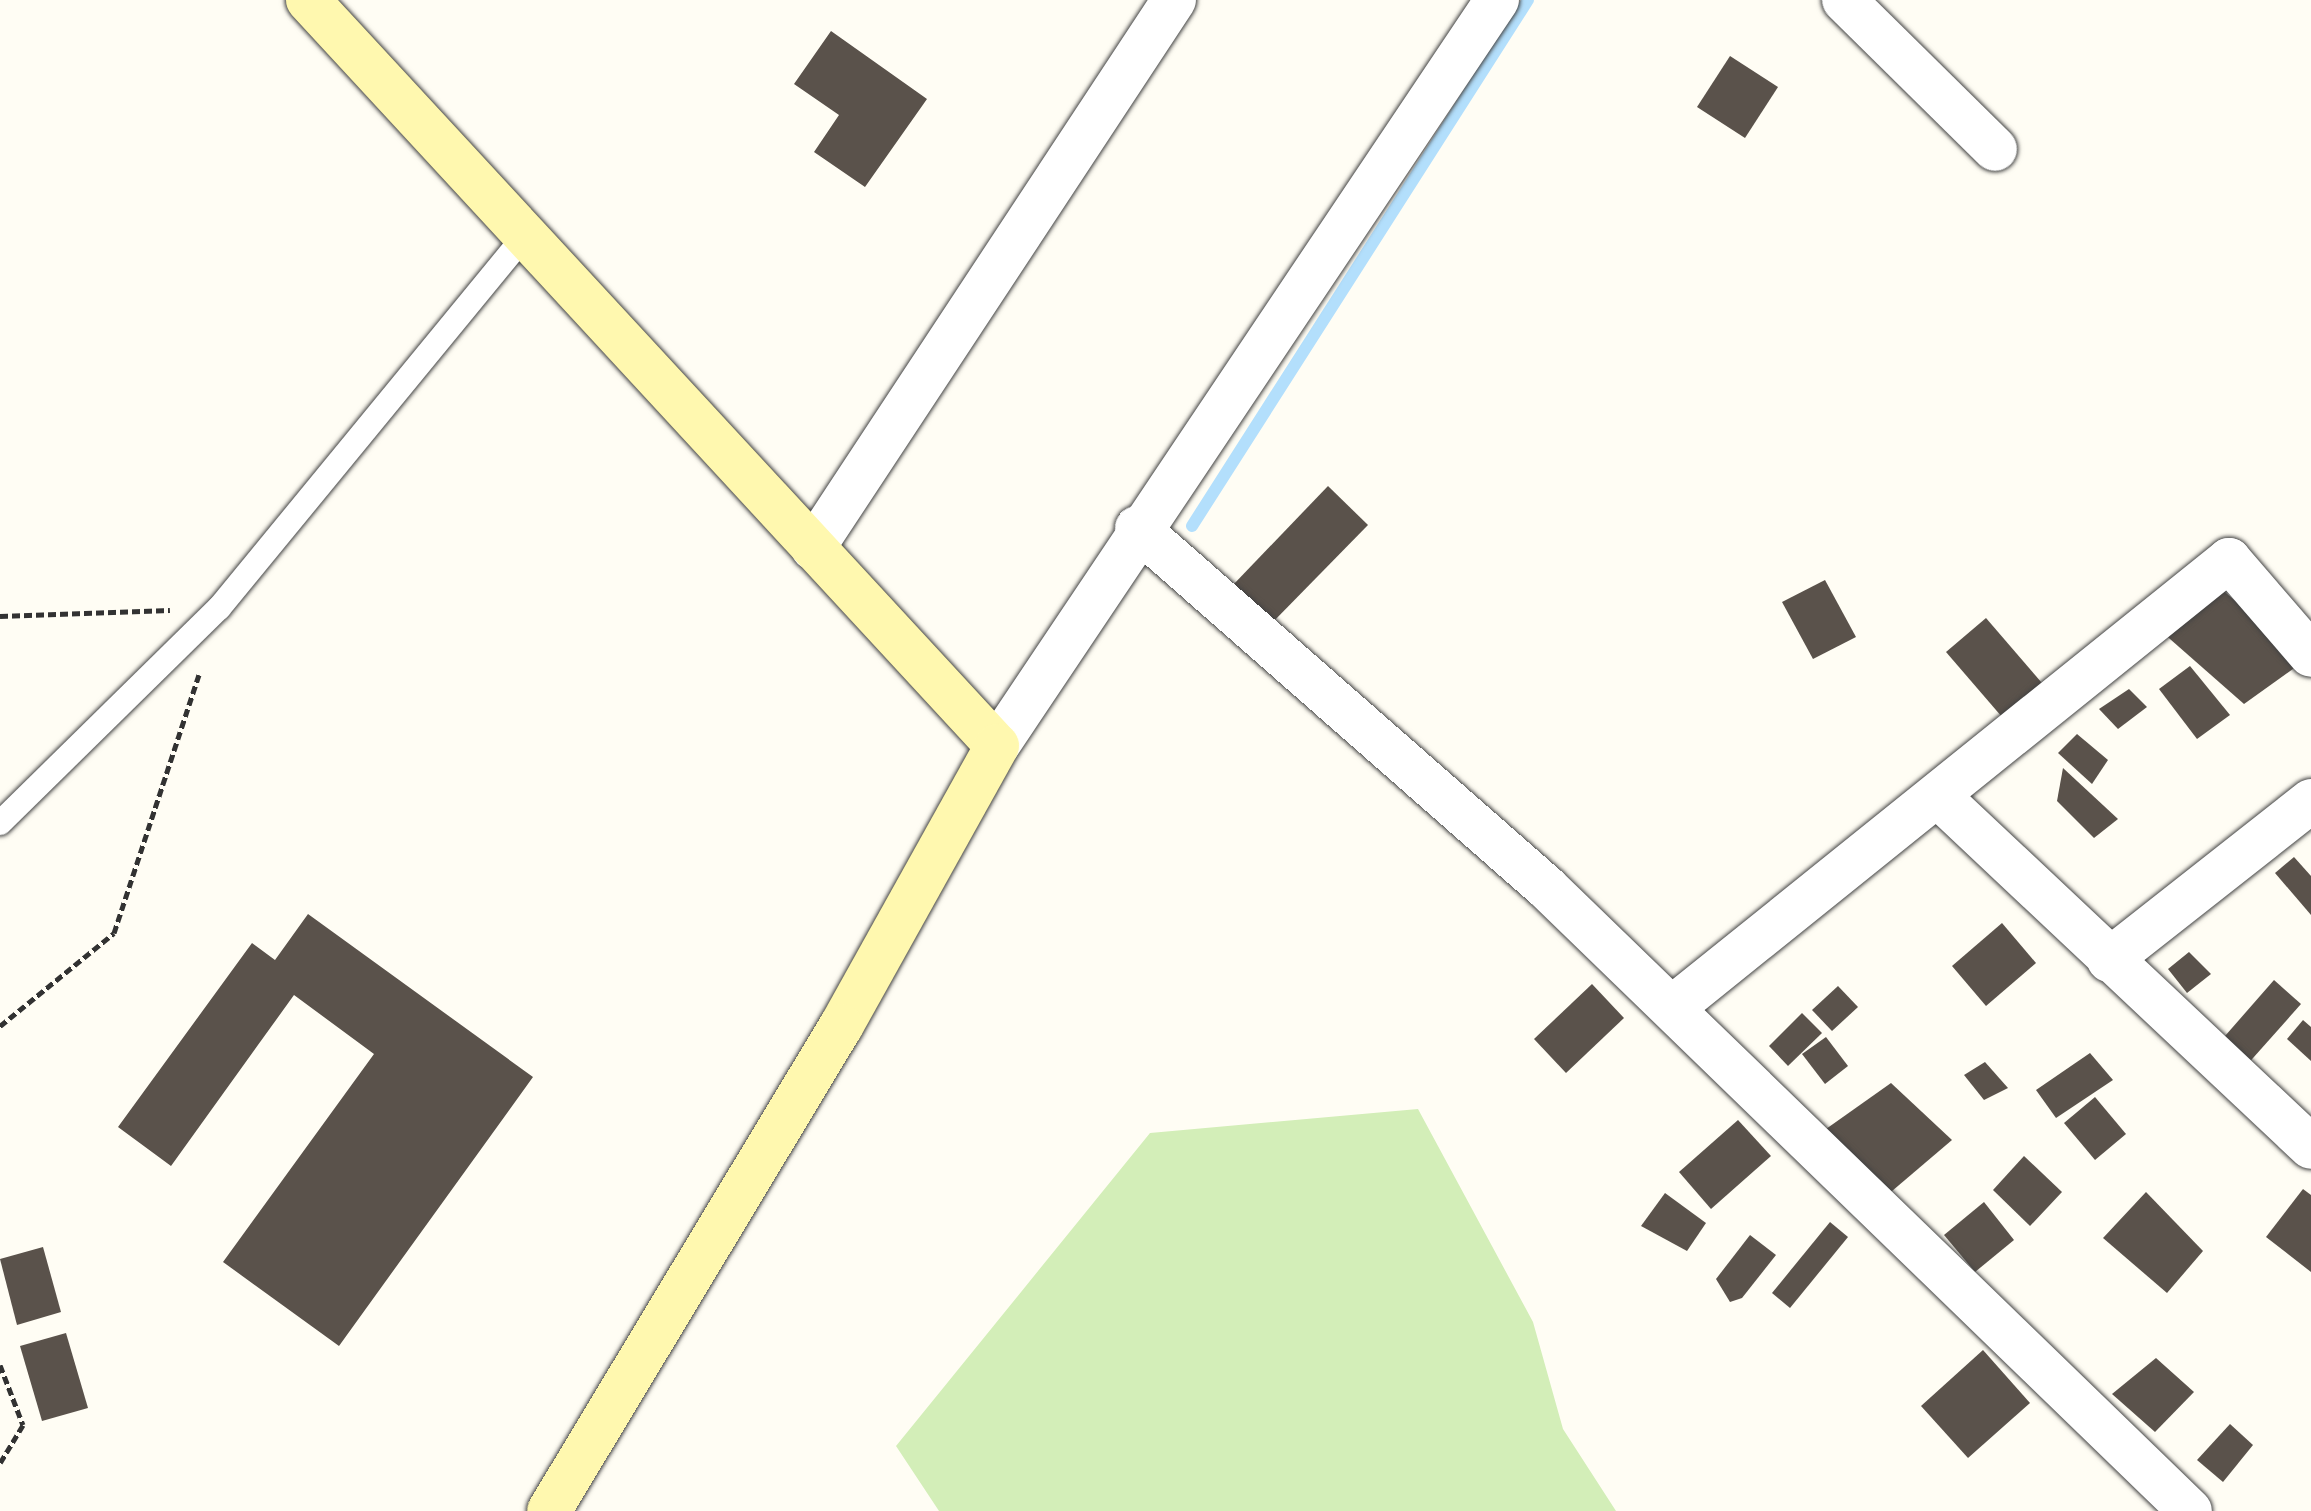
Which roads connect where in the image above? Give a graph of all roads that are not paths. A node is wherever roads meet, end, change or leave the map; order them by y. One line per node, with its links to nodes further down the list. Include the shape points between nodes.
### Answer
1 (308, 0): 6 (main road)
2 (1174, 0): 8 (street)
3 (1497, 0): 7 (street)
4 (1844, 0): 5 (street)
5 (1995, 149)
6 (523, 238): 8 (main road); 13 (lane, via 219,608)
7 (1137, 528): 10 (street); 15 (street)
8 (813, 548): 10 (main road)
9 (2311, 655): 11 (street, via 2229,560)
10 (997, 746): 17 (main road, via 841,1026)
11 (1940, 798): 14 (street); 15 (street)
12 (2311, 801): 14 (street)
13 (0, 823)
14 (2109, 960): 16 (street)
15 (1672, 1008): 18 (street)
16 (2311, 1147)
17 (549, 1511)
18 (2190, 1511)

